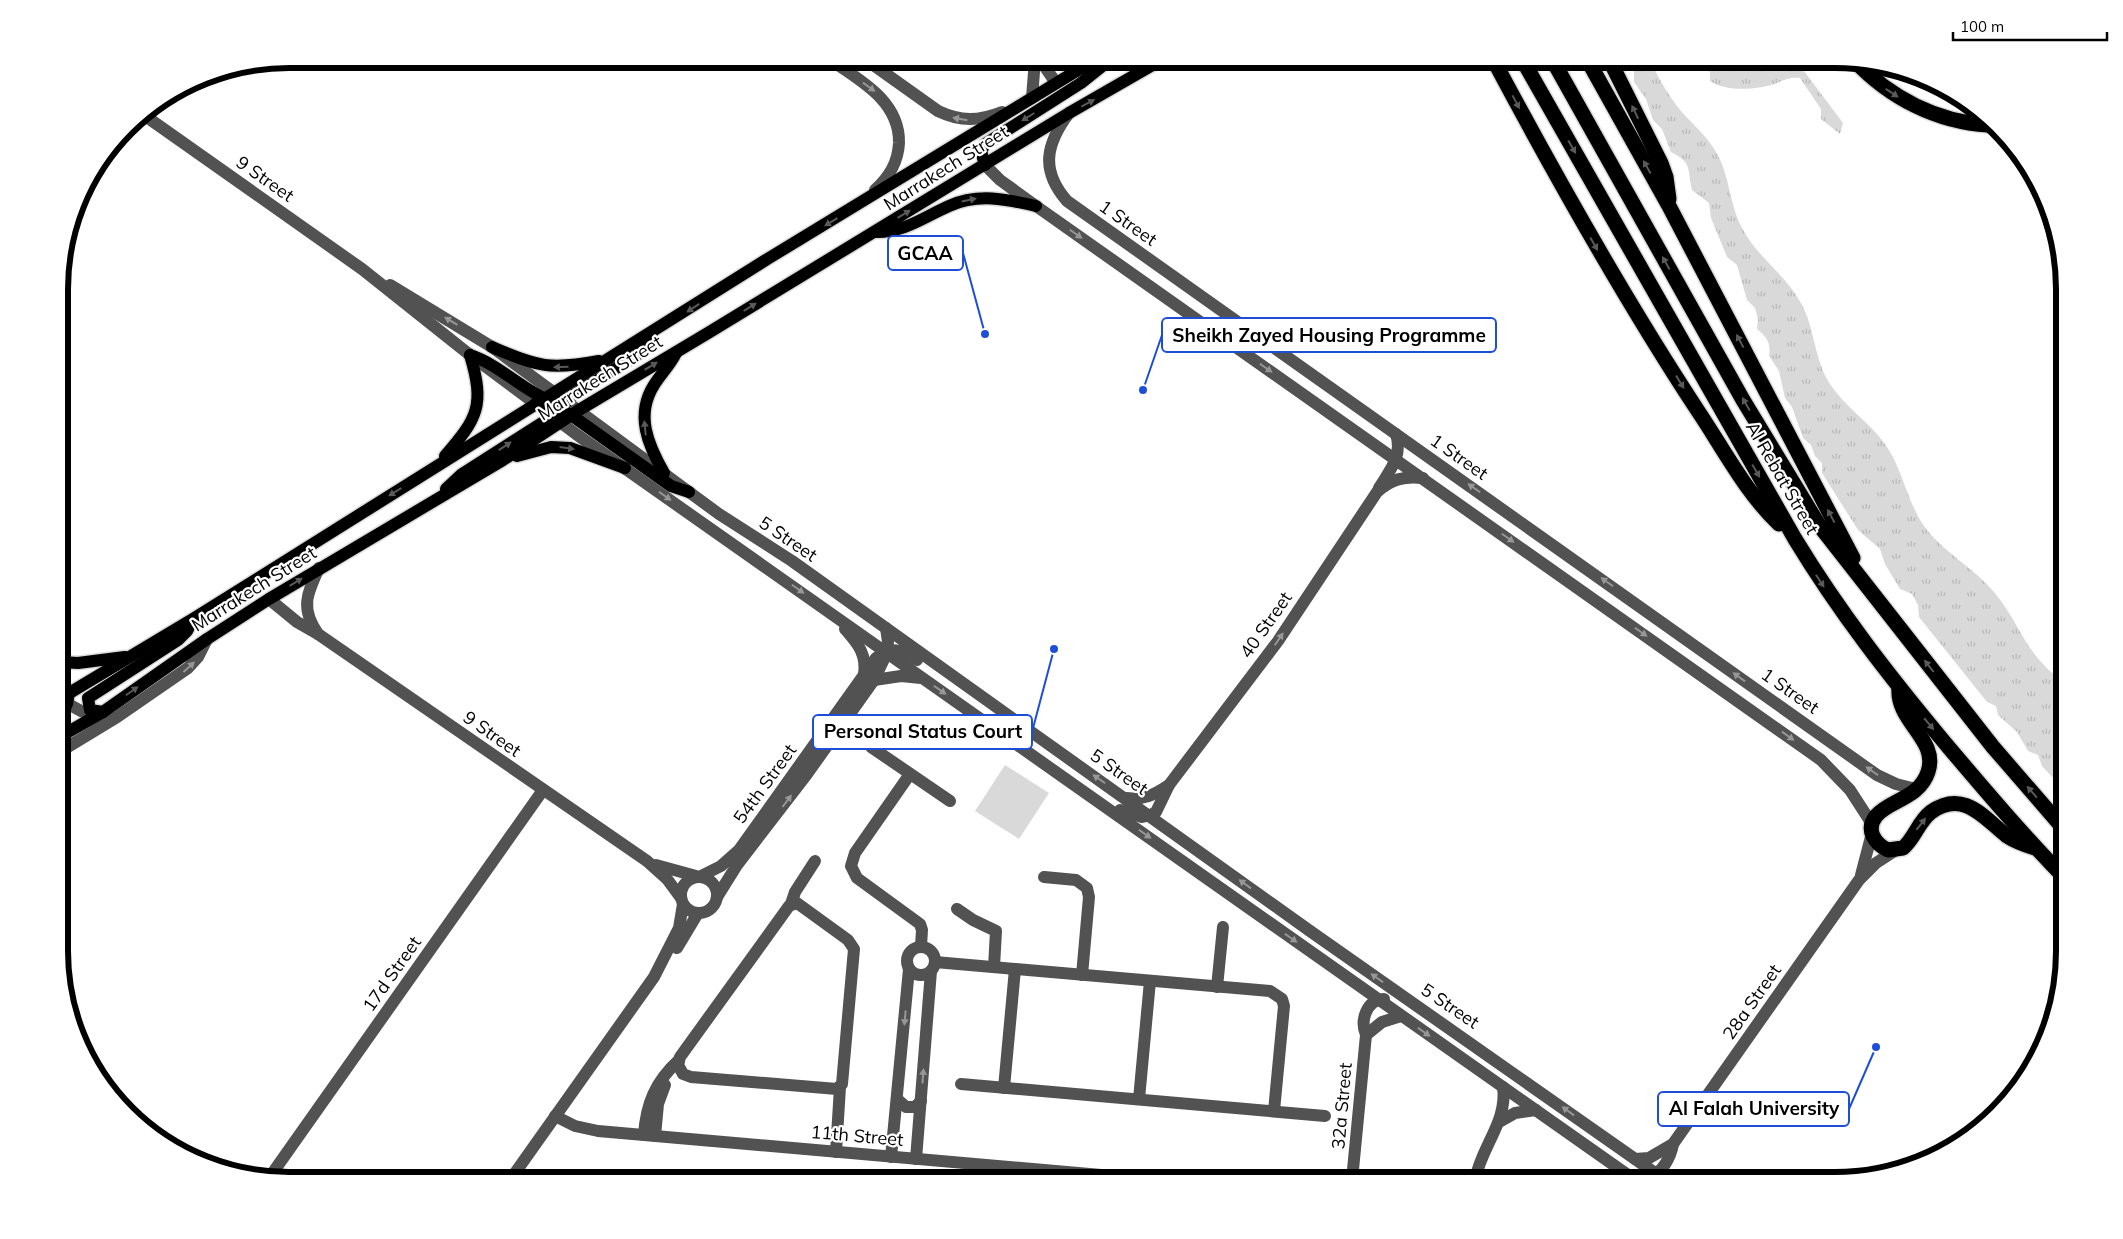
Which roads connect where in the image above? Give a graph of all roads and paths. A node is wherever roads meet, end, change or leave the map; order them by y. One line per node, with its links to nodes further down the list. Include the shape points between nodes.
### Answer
1 (841, 68): 22 (street, one-way to 22, via 881,98 895,118 899,134 894,166 886,180)
2 (878, 68): 15 (street, one-way to 2, via 983,120 960,119 938,111)
3 (1034, 68): 15 (street)
4 (1046, 68): 14 (street)
5 (1082, 68): 14 (main road, Marrakech Street)
6 (1100, 68): 19 (main road, one-way to 19, via 1081,84 985,144 982,151)
7 (1147, 68): 16 (main road, Marrakech Street, one-way to 7)
8 (1498, 68): 41 (highway, one-way to 41, via 1596,247 1684,388 1747,485 1775,521)
9 (1527, 68): 41 (highway, Al Rebat Street, one-way to 41)
10 (1557, 68): 43 (highway, Al Rebat Street, one-way to 10, via 1819,525 1772,450)
11 (1592, 68): 21 (highway, one-way to 11)
12 (1614, 68): 21 (highway, one-way to 12, via 1661,163)
13 (1863, 69): 18 (highway, one-way to 18, via 1881,86 1916,107 1955,120)
14 (1056, 84): 15 (main road, Marrakech Street)
15 (1028, 101): 22 (main road, Marrakech Street)
16 (1069, 113): 19 (main road, Marrakech Street); 31 (street, 1 Street, via 1052,139 1049,154 1053,180 1067,201)
17 (148, 118): 24 (street, 9 Street)
18 (1982, 124)
19 (985, 165): 20 (street); 23 (main road, Marrakech Street, one-way to 19)
20 (1036, 206): 23 (main road, one-way to 20, via 901,230 949,206 976,198 1001,198); 33 (street, one-way to 33)
21 (1669, 206): 43 (highway, one-way to 21)
22 (855, 208): 25 (main road, Marrakech Street, one-way to 25)
23 (874, 232): 27 (main road, Marrakech Street, one-way to 23)
24 (368, 274): 26 (street, 9 Street, one-way to 24, via 429,307); 28 (street, 9 Street)
25 (656, 331): 29 (main road, Marrakech Street); 30 (main road, via 637,355)
26 (492, 347): 29 (main road, one-way to 26, via 552,367 525,361); 30 (street, 9 Street)
27 (678, 350): 30 (main road, Marrakech Street, one-way to 27); 36 (main road, one-way to 27, via 648,442 644,416 654,386)
28 (470, 355): 30 (main road, via 488,362); 34 (main road, via 479,393 474,417 468,429)
29 (609, 359): 30 (main road, Marrakech Street)
30 (558, 407): 32 (main road, Marrakech Street); 34 (main road, Marrakech Street); 35 (street, 5 Street); 36 (street, 5 Street); 38 (main road, via 671,486); 40 (main road, one-way to 30, via 462,474 544,421)
31 (1396, 434): 33 (street, via 1399,443); 59 (street, 1 Street, one-way to 31)
32 (503, 460): 35 (main road, one-way to 35, via 560,447 580,450); 40 (main road, Marrakech Street)
33 (1397, 460): 37 (street); 39 (street)
34 (436, 466): 46 (main road, Marrakech Street, one-way to 46)
35 (625, 468): 45 (street, 5 Street, one-way to 45)
36 (664, 472): 38 (street, 5 Street)
37 (1423, 478): 39 (street, 40 Street, via 1398,479); 50 (street, one-way to 50)
38 (689, 492): 47 (street, 5 Street)
39 (1377, 492): 67 (street, 40 Street, one-way to 39, via 1278,641)
40 (440, 498): 42 (main road, Marrakech Street)
41 (1795, 539): 56 (highway, Al Rebat Street, one-way to 56, via 1844,616)
42 (320, 568): 44 (main road, Marrakech Street, one-way to 42); 48 (street, 9 Street, via 306,606)
43 (1870, 590): 73 (highway, Al Rebat Street, one-way to 43, via 1993,747)
44 (269, 599): 48 (street, 9 Street); 49 (main road, Marrakech Street)
45 (839, 618): 51 (street, 5 Street); 54 (street, via 860,647)
46 (193, 619): 52 (main road, Marrakech Street); 60 (main road, via 178,640 88,698 90,710)
47 (886, 628): 51 (street); 61 (street, 5 Street)
48 (318, 634): 69 (street, 9 Street)
49 (207, 639): 60 (main road, Marrakech Street, one-way to 49); 63 (street, one-way to 49, via 188,668 202,652)
50 (1668, 650): 59 (street, via 1703,666 1771,714); 74 (street, one-way to 74, via 1820,760 1850,790)
51 (886, 651): 54 (street, 54th Street, via 883,663); 55 (street, 5 Street); 61 (street, via 905,652 999,715)
52 (133, 656): 53 (main road); 57 (main road, Marrakech Street)
53 (68, 662)
54 (869, 677): 55 (street); 80 (street, 54th Street, via 739,850 721,866); 83 (street, 54th Street, one-way to 54, via 737,865 807,774)
55 (922, 678): 65 (street, 5 Street, one-way to 65)
56 (1899, 688): 68 (highway, via 1901,709 1929,752 1928,772); 75 (highway, Al Rebat Street, one-way to 75)
57 (68, 697)
58 (68, 701): 60 (street)
59 (1782, 708): 68 (street, 1 Street, one-way to 59, via 1886,780)
60 (99, 714): 62 (main road, Marrakech Street)
61 (1025, 728): 70 (street, 5 Street, one-way to 61)
62 (68, 732)
63 (68, 747)
64 (871, 747): 66 (street)
65 (1029, 753): 72 (street, via 1048,759 1121,811); 98 (street, 5 Street, one-way to 98)
66 (910, 774): 71 (street); 89 (street, via 855,853 851,866 857,878 920,924)
67 (1169, 785): 70 (street, via 1151,797); 72 (street, 40 Street)
68 (1916, 789): 74 (highway, via 1876,816)
69 (543, 790): 77 (street, 9 Street); 123 (street, 17d Street)
70 (1125, 798): 72 (street, 5 Street)
71 (950, 801)
72 (1151, 816): 101 (street, 5 Street, one-way to 72)
73 (2056, 820)
74 (1872, 829): 76 (highway, via 1881,847); 82 (street, 28a Street)
75 (2036, 848): 76 (highway, one-way to 75, via 1908,844 1931,812 1952,804 1970,806 2015,841); 79 (highway, Al Rebat Street)
76 (1896, 850): 82 (street, 28a Street)
77 (647, 861): 80 (street, 9 Street); 84 (street, 9 Street, via 667,879)
78 (815, 861): 85 (street)
79 (2056, 869)
80 (697, 876): 83 (street, via 714,884); 84 (street, via 686,883)
81 (1044, 877): 94 (street, via 1076,880 1087,888 1089,897)
82 (1859, 880): 118 (street, 28a Street)
83 (717, 897): 87 (street, via 709,910)
84 (682, 901): 87 (street, via 690,911); 95 (street, via 679,928)
85 (791, 904): 102 (street); 105 (street, via 800,905 848,940 854,949)
86 (957, 909): 91 (street, via 996,931)
87 (698, 913): 95 (street, via 666,965)
88 (1223, 927): 97 (street)
89 (921, 946): 90 (street, via 933,953); 92 (street, via 907,956)
90 (933, 967): 91 (street); 92 (street, via 922,975); 110 (street, one-way to 90)
91 (994, 967): 93 (street)
92 (909, 969): 108 (street, one-way to 108)
93 (1015, 969): 94 (street); 107 (street)
94 (1082, 975): 96 (street)
95 (654, 977): 114 (street)
96 (1150, 981): 97 (street); 109 (street)
97 (1217, 987): 112 (street, via 1270,991 1282,999 1284,1013)
98 (1378, 1000): 99 (street, 5 Street); 100 (street, 32a Street, via 1366,1011); 101 (street, via 1397,1001 1464,1046)
99 (1401, 1016): 100 (street, via 1382,1022); 106 (street, 5 Street, one-way to 106)
100 (1366, 1035): 126 (street, 32a Street)
101 (1482, 1050): 122 (street, 5 Street, one-way to 101)
102 (679, 1060): 103 (street); 117 (street, via 650,1099 645,1114)
103 (683, 1074): 105 (street, via 700,1078); 117 (street, via 671,1078 665,1085)
104 (961, 1084): 107 (street)
105 (840, 1087): 119 (street)
106 (1503, 1087): 111 (street, 5 Street); 115 (street, via 1504,1107)
107 (1004, 1088): 109 (street)
108 (897, 1099): 110 (street, via 906,1108 915,1107); 120 (street)
109 (1139, 1099): 112 (street)
110 (921, 1101): 121 (street)
111 (1536, 1110): 115 (street, via 1515,1113); 116 (street, 5 Street)
112 (1274, 1111): 113 (street)
113 (1326, 1116)
114 (552, 1120): 117 (street, 11th Street, via 578,1132); 124 (street)
115 (1499, 1122): 127 (street)
116 (1554, 1123): 128 (street, 5 Street); 129 (street, via 1572,1126)
117 (649, 1136): 119 (street, 11th Street)
118 (1673, 1144): 122 (street, 28a Street, via 1649,1158); 131 (street, 28a Street)
119 (836, 1152): 120 (street, 11th Street)
120 (892, 1157): 121 (street, 11th Street)
121 (916, 1159): 125 (street, 11th Street)
122 (1634, 1159): 130 (street, 5 Street)
123 (274, 1171)
124 (516, 1172)
125 (1066, 1172)
126 (1353, 1172)
127 (1477, 1172)
128 (1624, 1172)
129 (1641, 1172)
130 (1654, 1172)
131 (1663, 1172)

